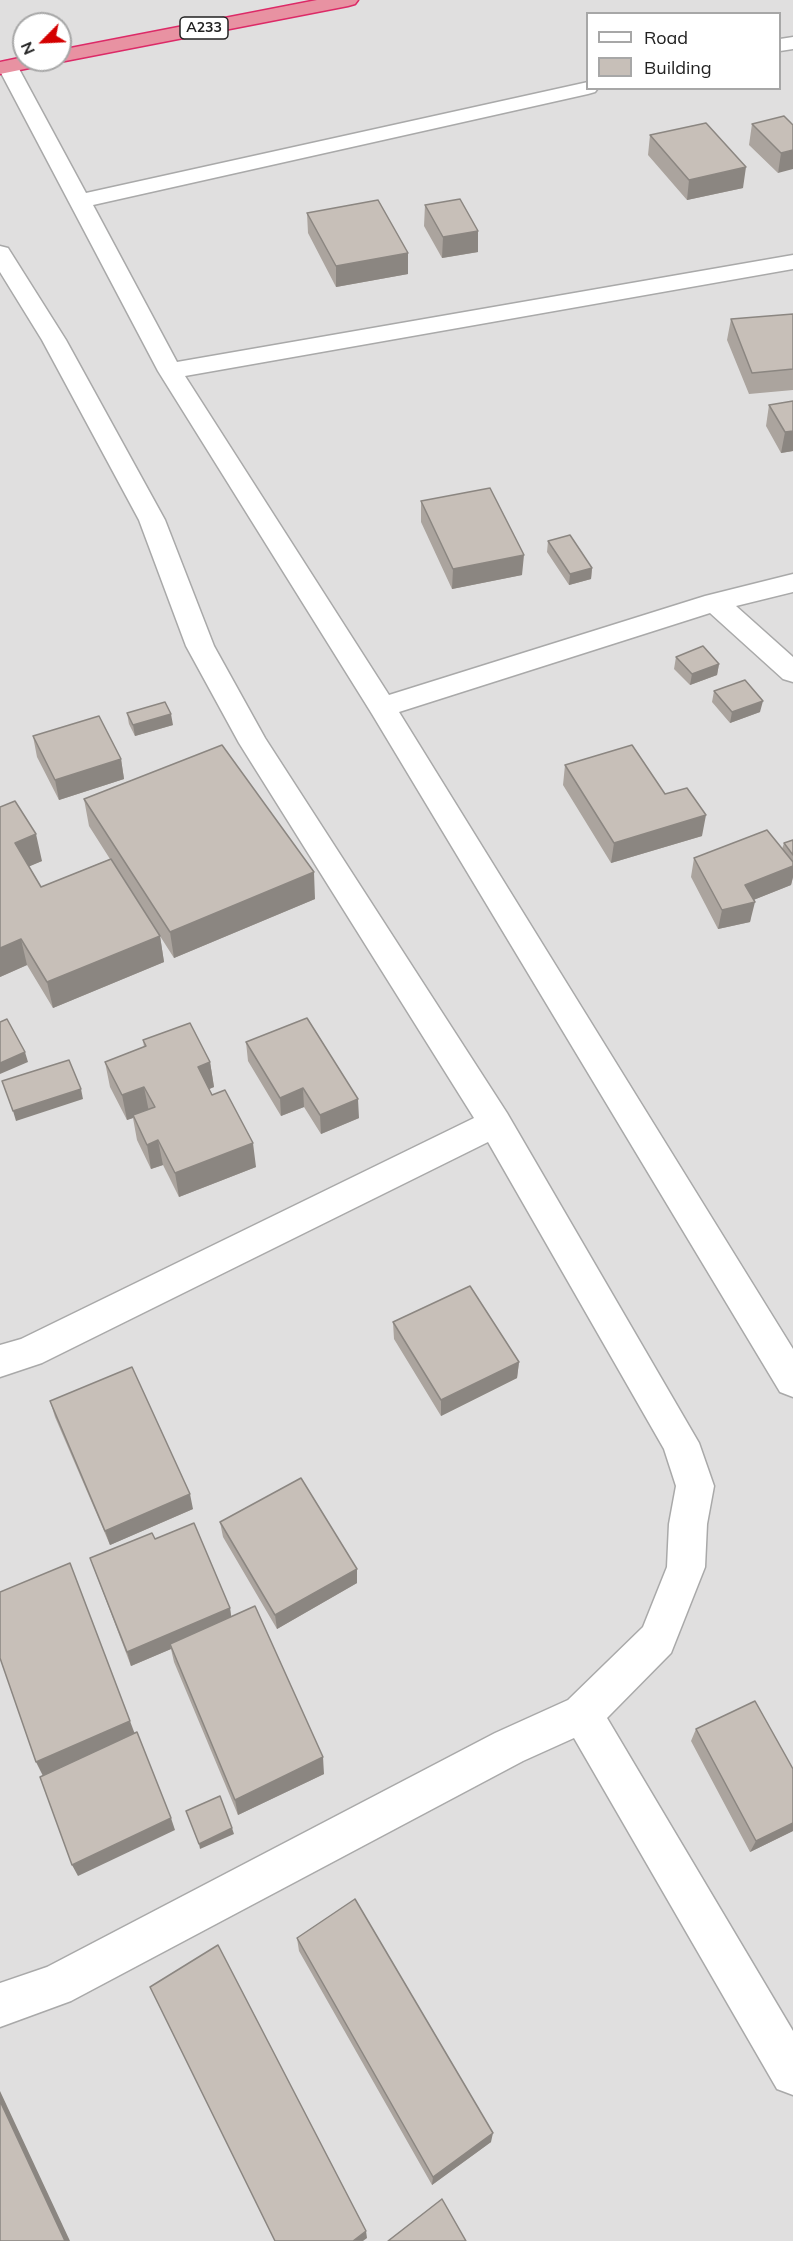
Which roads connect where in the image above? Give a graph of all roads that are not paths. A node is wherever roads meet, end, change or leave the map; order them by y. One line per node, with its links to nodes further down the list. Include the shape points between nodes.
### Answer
1 (348, 0): 4 (highway, A233)
2 (106, 27): 3 (highway)
3 (72, 34)
4 (72, 54)
5 (3, 61): 7 (street)
6 (586, 88): 7 (street)
7 (81, 201): 10 (street)
8 (0, 253): 15 (street, via 54,340 152,520 200,646 253,743)
9 (793, 262): 10 (street)
10 (170, 371): 14 (street)
11 (793, 583): 12 (street)
12 (715, 602): 13 (street); 14 (street)
13 (793, 672)
14 (382, 707): 17 (street)
15 (495, 1123): 16 (street, via 40,1347); 18 (street, via 681,1443 695,1486 686,1567 657,1640)
16 (0, 1361)
17 (793, 1381)
18 (582, 1714): 19 (street, via 509,1747 56,1986); 20 (street)
19 (0, 2005)
20 (793, 2073)

